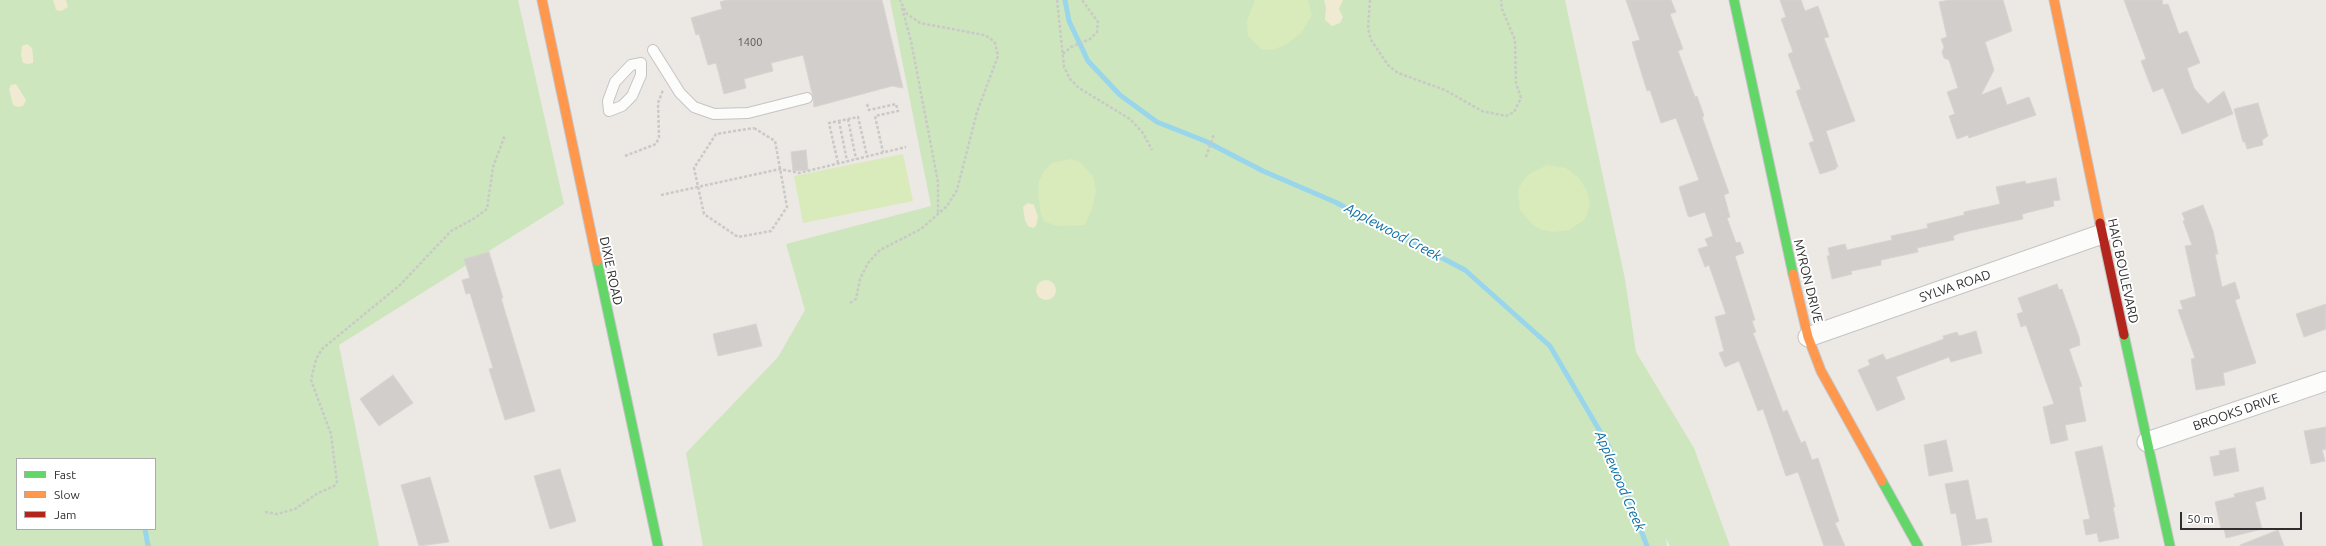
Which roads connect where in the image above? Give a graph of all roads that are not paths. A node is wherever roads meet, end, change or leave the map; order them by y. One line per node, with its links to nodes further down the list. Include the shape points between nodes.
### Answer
1 (542, 0): 11 (street, DIXIE ROAD)
2 (1734, 0): 8 (street, MYRON DRIVE, via 1786,247)
3 (2054, 0): 7 (street, HAIG BOULEVARD)
4 (653, 50): 5 (lane, via 680,93 694,107 714,114 748,114)
5 (807, 98)
6 (609, 111): 6 (lane, via 622,106 632,96 641,75 641,63 632,65 614,82 608,101)
7 (2102, 234): 8 (street, SYLVA ROAD); 10 (street, HAIG BOULEVARD)
8 (1808, 337): 12 (street, MYRON DRIVE, via 1821,371)
9 (2326, 381): 10 (street, BROOKS DRIVE)
10 (2147, 442): 13 (street, HAIG BOULEVARD)
11 (658, 546)
12 (1918, 546)
13 (2170, 546)

